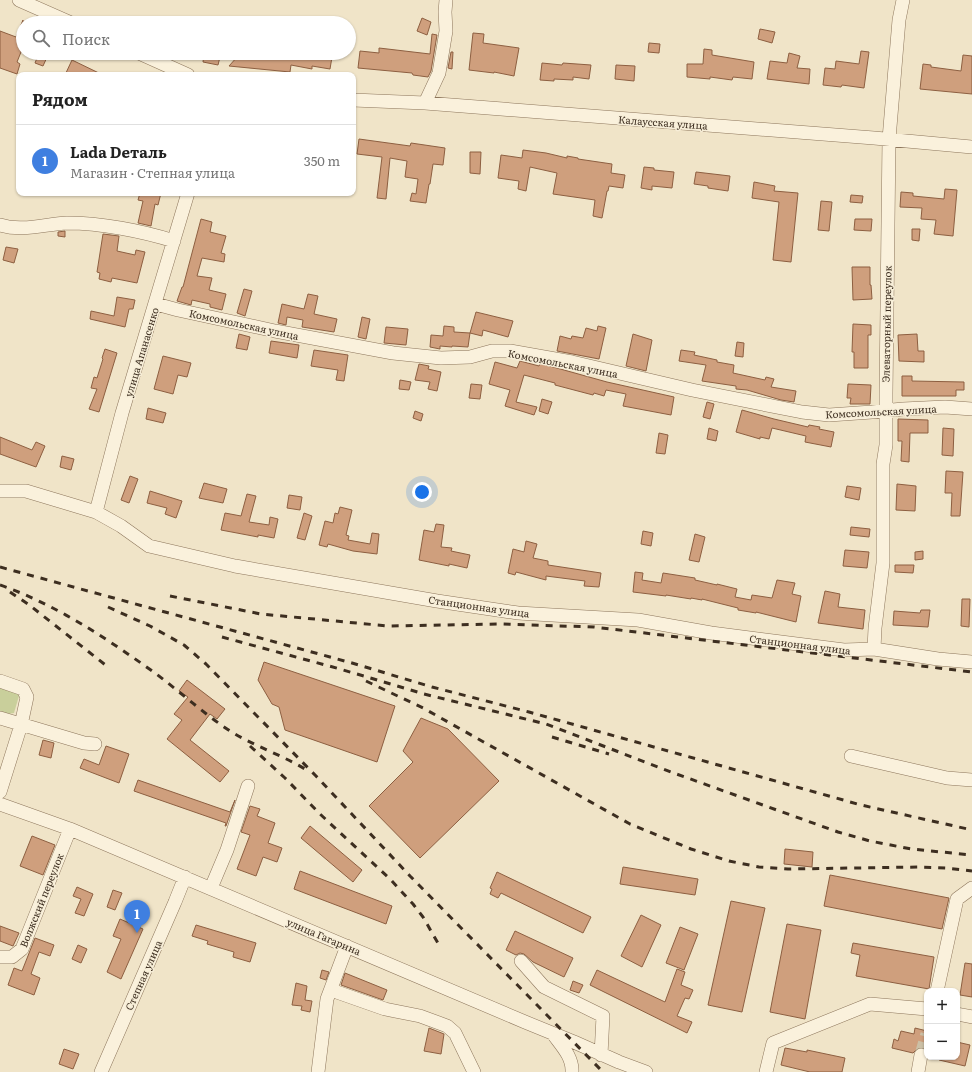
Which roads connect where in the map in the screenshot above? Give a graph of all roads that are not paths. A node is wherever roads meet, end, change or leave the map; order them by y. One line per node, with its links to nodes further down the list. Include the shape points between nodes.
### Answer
1 (19, 0): 4 (street)
2 (446, 0): 8 (street, via 446,31 439,73)
3 (903, 0): 9 (street, Элеваторный переулок)
4 (55, 16)
5 (155, 60): 6 (street)
6 (181, 72)
7 (356, 100): 8 (street, Калаусская улица)
8 (425, 103): 9 (street, Калаусская улица)
9 (889, 139): 10 (street, Калаусская улица); 16 (street, Элеваторный переулок)
10 (972, 147)
11 (187, 196): 13 (street, улица Апанасенко)
12 (0, 225): 13 (street, via 21,228 67,223 86,224)
13 (174, 241): 14 (street, улица Апанасенко)
14 (156, 304): 16 (street, Комсомольская улица, via 275,331 393,353 441,358 510,351 802,412 829,415); 18 (street, улица Апанасенко, via 122,413)
15 (972, 409): 16 (street, Комсомольская улица, via 945,407)
16 (886, 410): 19 (street, Элеваторный переулок, via 883,563)
17 (0, 491): 18 (street, Станционная улица, via 26,491)
18 (96, 512): 19 (street, Станционная улица, via 150,546 234,566 518,613 638,620 711,633 844,650)
19 (874, 649): 20 (street, Станционная улица)
20 (972, 662)
21 (0, 681): 23 (street, via 23,689 27,697)
22 (0, 718): 23 (street)
23 (21, 725): 24 (street); 28 (street)
24 (95, 744)
25 (851, 756): 26 (street, via 947,778)
26 (972, 780)
27 (248, 786): 32 (street, via 227,850)
28 (0, 792)
29 (0, 804): 30 (street, улица Гагарина)
30 (70, 829): 31 (street, улица Гагарина); 35 (street, Волжский переулок, via 22,949 12,957)
31 (185, 877): 32 (street, улица Гагарина); 45 (street, Степная улица)
32 (211, 888): 34 (street, улица Гагарина)
33 (972, 888): 37 (street, via 957,899)
34 (347, 946): 38 (street); 42 (street, улица Гагарина)
35 (0, 957)
36 (521, 961): 43 (street, via 544,987 603,1016)
37 (938, 988)
38 (330, 990): 46 (street); 47 (street, via 447,1026 455,1034)
39 (924, 1009): 50 (street, via 870,1004 773,1043)
40 (960, 1015): 41 (street)
41 (972, 1017)
42 (553, 1034): 43 (street, улица Гагарина); 48 (street, via 571,1061)
43 (602, 1055): 49 (street, улица Гагарина)
44 (921, 1055): 51 (street)
45 (101, 1072)
46 (318, 1072)
47 (474, 1072)
48 (572, 1072)
49 (646, 1072)
50 (766, 1072)
51 (918, 1072)

